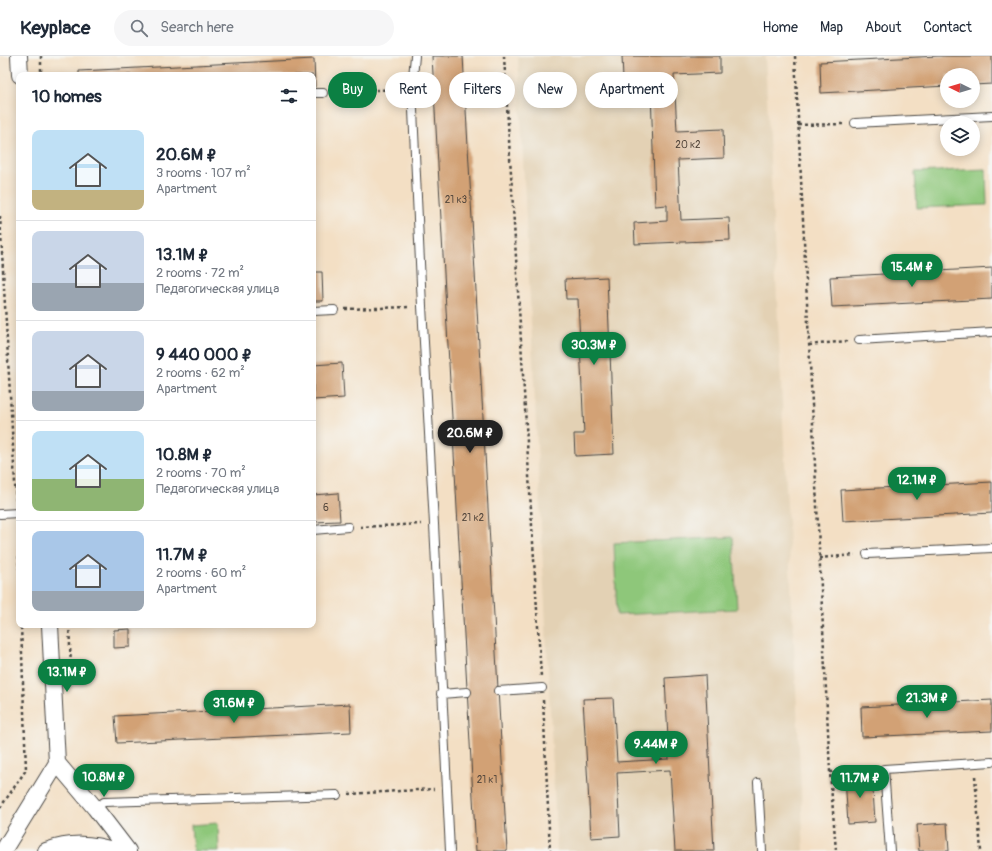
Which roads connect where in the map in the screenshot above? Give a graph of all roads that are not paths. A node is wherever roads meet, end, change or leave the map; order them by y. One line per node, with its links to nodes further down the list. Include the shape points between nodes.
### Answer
1 (19, 56): 3 (street)
2 (415, 56): 22 (lane, via 412,88)
3 (20, 72)
4 (316, 93): 5 (lane)
5 (323, 93)
6 (992, 116): 7 (lane)
7 (855, 124)
8 (334, 310): 9 (lane)
9 (316, 311)
10 (992, 332): 11 (lane)
11 (859, 340)
12 (16, 513): 13 (lane)
13 (0, 514)
14 (348, 527): 15 (lane)
15 (316, 530)
16 (992, 548): 17 (lane)
17 (867, 554)
18 (50, 628): 24 (street)
19 (542, 688): 20 (lane)
20 (498, 690)
21 (467, 692): 22 (lane)
22 (441, 694): 32 (lane)
23 (992, 762): 34 (lane, via 884,769)
24 (57, 764): 27 (street); 28 (street)
25 (758, 783): 33 (lane)
26 (337, 795): 27 (lane, via 104,802)
27 (95, 808): 31 (street)
28 (3, 851)
29 (46, 851): 30 (street, via 81,844)
30 (116, 851)
31 (128, 851)
32 (450, 851)
33 (762, 851)
34 (890, 851)

